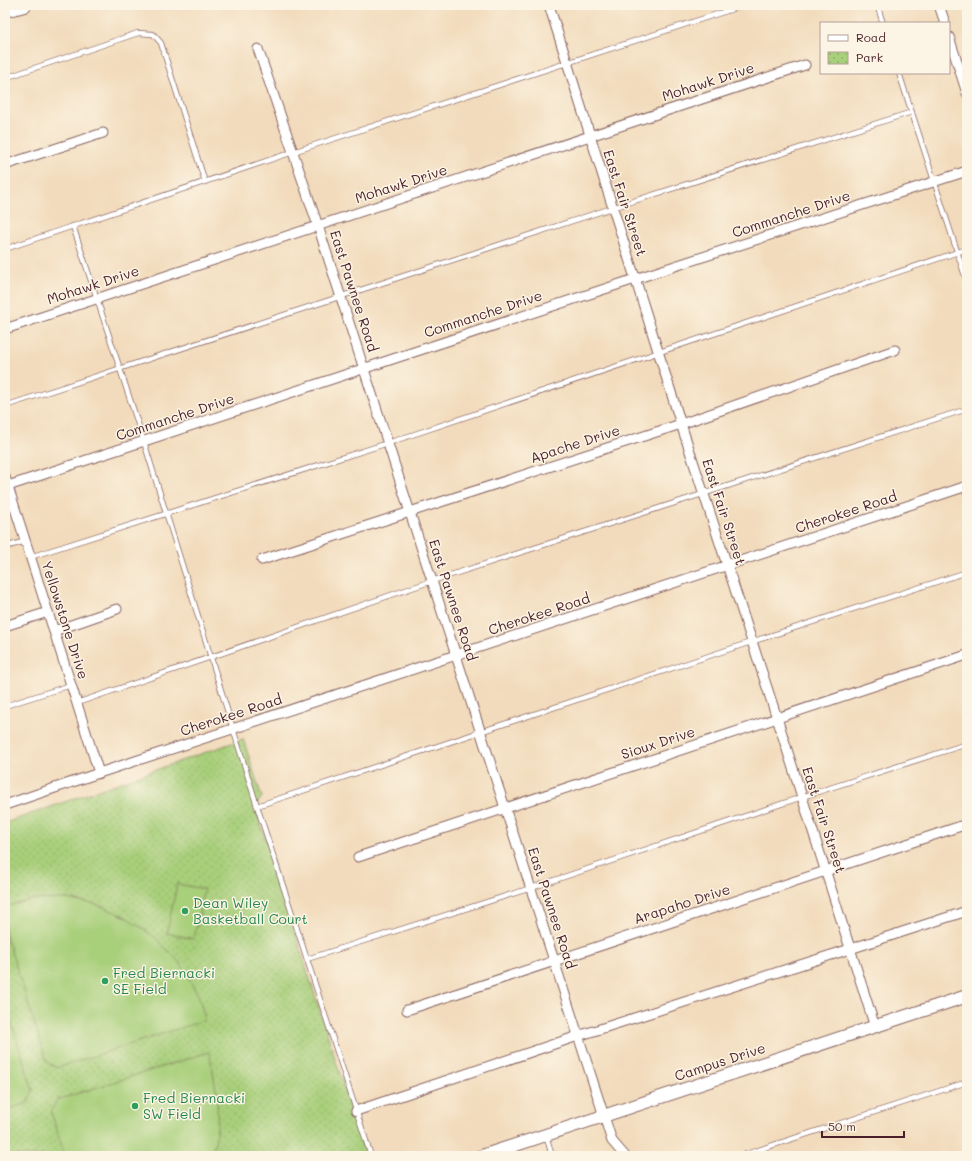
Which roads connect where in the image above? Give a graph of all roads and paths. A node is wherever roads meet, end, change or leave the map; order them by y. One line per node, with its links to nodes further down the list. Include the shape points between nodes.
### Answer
1 (24, 5): 6 (highway)
2 (549, 5): 11 (street, East Fair Street)
3 (745, 5): 11 (lane)
4 (877, 5): 7 (lane)
5 (939, 5): 8 (street)
6 (5, 10)
7 (883, 22)
8 (945, 22)
9 (950, 40): 15 (street)
10 (258, 49): 19 (street, East Pawnee Road)
11 (566, 63): 18 (street, East Fair Street); 19 (lane)
12 (805, 65): 18 (street, Mohawk Drive)
13 (899, 74): 16 (lane)
14 (5, 78): 22 (lane, via 138,33 154,34 161,43)
15 (967, 93)
16 (912, 112): 23 (lane); 24 (lane)
17 (102, 133): 20 (street)
18 (589, 137): 24 (street, East Fair Street); 26 (street, Mohawk Drive)
19 (293, 152): 22 (lane); 26 (street, East Pawnee Road)
20 (5, 165)
21 (967, 171): 23 (street, Commanche Drive)
22 (204, 182): 25 (lane)
23 (935, 182): 29 (lane); 30 (street, Commanche Drive)
24 (612, 208): 30 (street, East Fair Street); 32 (lane)
25 (73, 226): 27 (lane); 33 (lane)
26 (318, 226): 32 (street, East Pawnee Road); 33 (street, Mohawk Drive)
27 (5, 249)
28 (967, 249): 29 (lane)
29 (958, 252): 31 (lane); 36 (lane)
30 (635, 279): 36 (street, East Fair Street); 37 (street, Commanche Drive)
31 (967, 282)
32 (341, 297): 37 (street, East Pawnee Road); 38 (lane)
33 (97, 299): 34 (street, Mohawk Drive); 38 (lane)
34 (5, 329)
35 (895, 350): 41 (street, Apache Drive)
36 (658, 352): 41 (street, East Fair Street); 43 (lane)
37 (364, 368): 42 (street, Commanche Drive); 43 (street, East Pawnee Road)
38 (120, 369): 39 (lane); 42 (lane)
39 (5, 406)
40 (967, 409): 47 (lane)
41 (680, 424): 47 (street, East Fair Street); 48 (street, Apache Drive)
42 (144, 442): 45 (street, Commanche Drive); 49 (lane)
43 (388, 442): 48 (street, East Pawnee Road); 49 (lane)
44 (5, 476): 45 (street, Yellowstone Drive)
45 (8, 486): 50 (street, Yellowstone Drive)
46 (967, 486): 54 (street, Cherokee Road)
47 (703, 493): 54 (street, East Fair Street); 56 (lane)
48 (410, 512): 53 (street, Apache Drive); 56 (street, East Pawnee Road)
49 (166, 514): 52 (lane); 64 (lane)
50 (26, 541): 51 (lane); 52 (street, Yellowstone Drive)
51 (5, 547)
52 (30, 557): 58 (street, Yellowstone Drive)
53 (262, 560)
54 (726, 566): 61 (street, East Fair Street); 63 (street, Cherokee Road)
55 (967, 572): 61 (lane)
56 (432, 581): 63 (street, East Pawnee Road); 64 (lane)
57 (117, 609): 60 (street)
58 (48, 612): 59 (street); 60 (street, Yellowstone Drive)
59 (5, 626)
60 (54, 631): 65 (street, Yellowstone Drive)
61 (751, 642): 68 (street, East Fair Street); 70 (lane)
62 (967, 655): 68 (street, Sioux Drive)
63 (456, 656): 69 (street, Cherokee Road); 70 (street, East Pawnee Road)
64 (211, 657): 66 (lane); 69 (lane)
65 (71, 685): 66 (street, Yellowstone Drive); 67 (lane)
66 (77, 703): 72 (street, Yellowstone Drive)
67 (5, 706)
68 (777, 718): 73 (street, East Fair Street); 76 (street, Sioux Drive)
69 (233, 729): 72 (street, Cherokee Road); 75 (lane)
70 (480, 732): 75 (lane); 76 (street, East Pawnee Road)
71 (967, 744): 73 (lane)
72 (99, 773): 74 (street, Cherokee Road)
73 (802, 797): 79 (street, East Fair Street); 80 (lane)
74 (5, 805)
75 (257, 806): 83 (lane)
76 (505, 808): 78 (street, Sioux Drive); 80 (street, East Pawnee Road)
77 (967, 824): 79 (street, Arapaho Drive)
78 (358, 857)
79 (826, 872): 82 (street, East Fair Street); 84 (street, Arapaho Drive)
80 (531, 888): 83 (lane); 84 (street, East Pawnee Road)
81 (967, 911): 82 (street)
82 (850, 949): 87 (street, East Fair Street); 88 (street)
83 (307, 959): 90 (lane)
84 (554, 961): 86 (street, Arapaho Drive); 88 (street, East Pawnee Road)
85 (967, 996): 87 (main road, Campus Drive)
86 (407, 1010)
87 (875, 1027): 91 (main road, Campus Drive)
88 (578, 1036): 90 (street); 91 (street, East Pawnee Road)
89 (967, 1082): 97 (lane)
90 (356, 1111): 93 (lane)
91 (604, 1116): 92 (main road, Campus Drive); 96 (street, East Pawnee Road, via 612,1141)
92 (546, 1135): 94 (main road, Campus Drive); 95 (lane)
93 (371, 1156)
94 (482, 1156)
95 (552, 1156)
96 (625, 1156)
97 (740, 1156)

